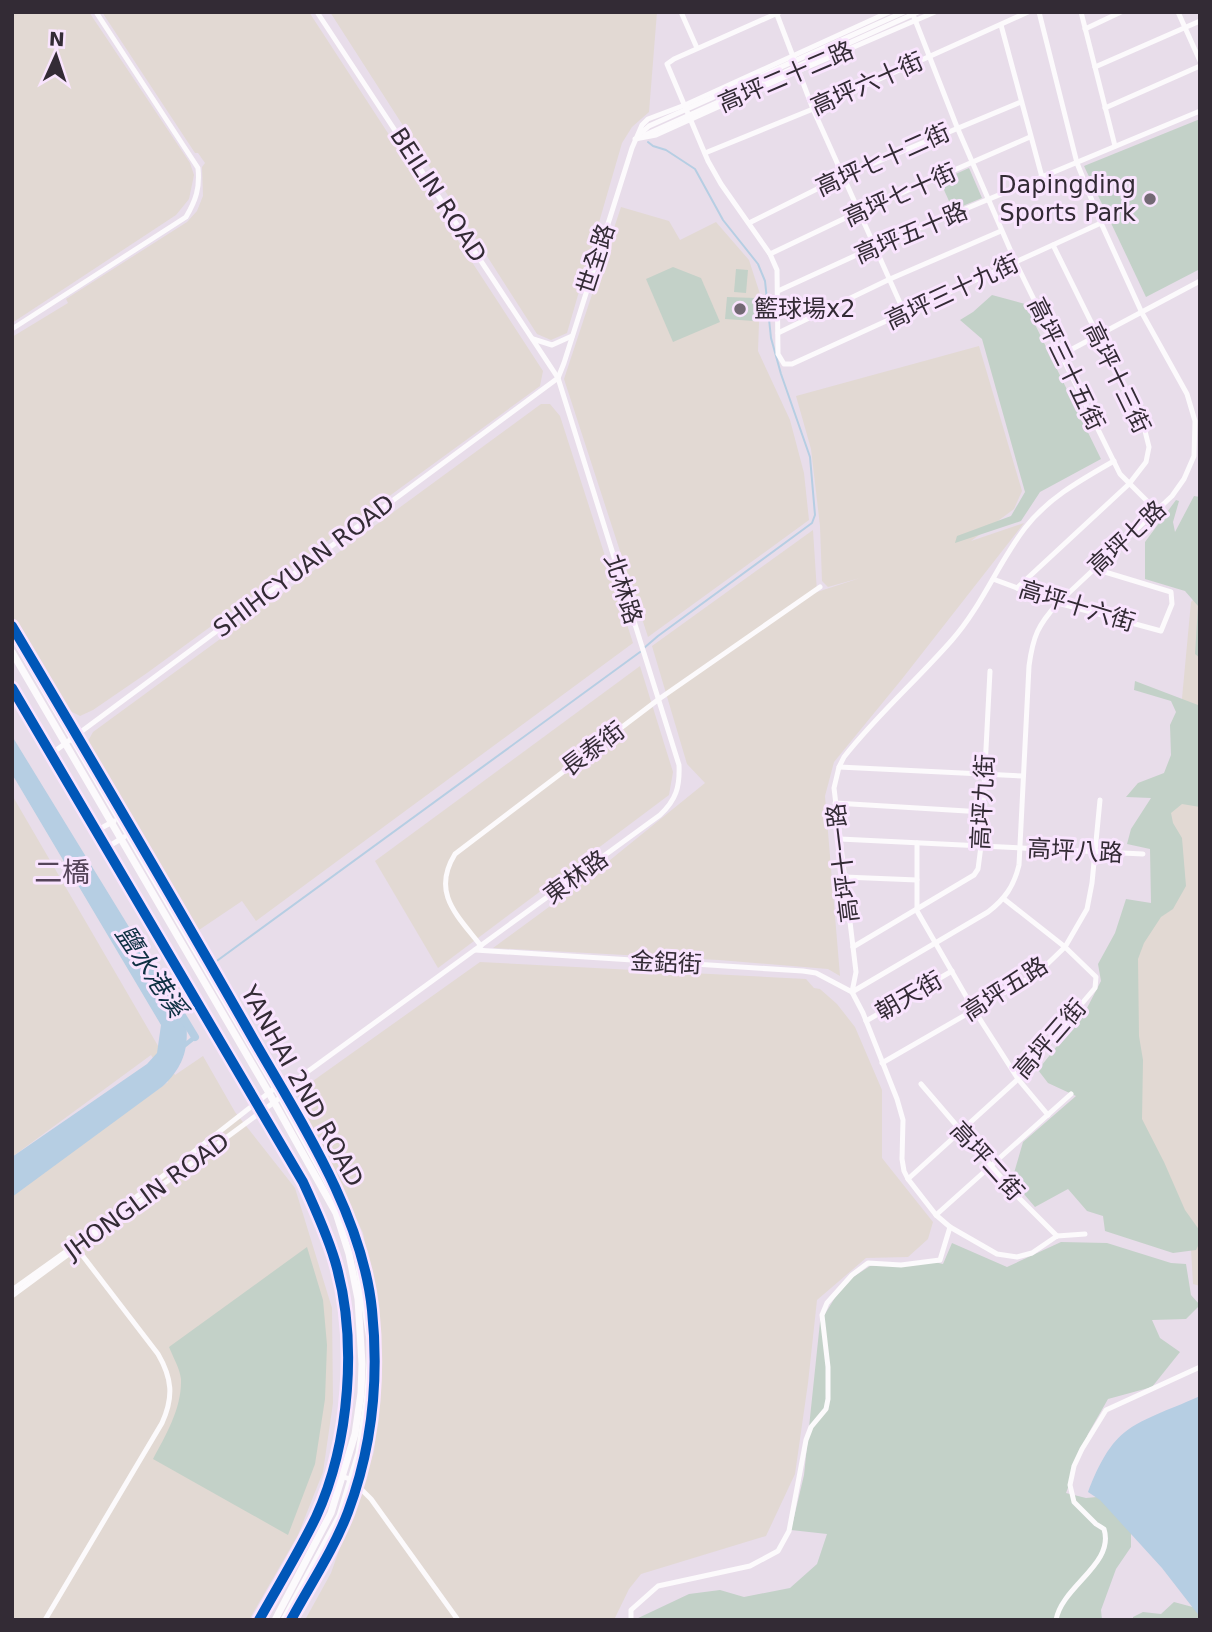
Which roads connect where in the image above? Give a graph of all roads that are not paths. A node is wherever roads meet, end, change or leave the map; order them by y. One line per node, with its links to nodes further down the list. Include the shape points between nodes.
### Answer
1 (96, 12): 52 (street, via 198,168 200,186 186,217)
2 (317, 12): 56 (street, BEILIN ROAD)
3 (681, 12): 18 (street)
4 (889, 12): 21 (street, 高坪二十二路)
5 (904, 12): 21 (street, 高坪二十二路)
6 (936, 12): 13 (street, 高坪二十二路)
7 (1028, 12): 15 (street, 高坪六十街)
8 (1039, 12): 35 (street, 高坪七路)
9 (1081, 12): 17 (street)
10 (1121, 12): 17 (street)
11 (1178, 12): 16 (street)
12 (778, 13): 18 (street); 21 (street)
13 (915, 15): 19 (street, 高坪三十五街); 21 (street, 高坪二十二路)
14 (1200, 21): 16 (street)
15 (1001, 25): 19 (street, 高坪六十街); 24 (street)
16 (1185, 28): 20 (street); 23 (street)
17 (1085, 29): 23 (street)
18 (697, 48): 27 (street, 高坪三十九街, via 667,64)
19 (930, 57): 26 (street, 高坪六十街); 29 (street, 高坪三十五街)
20 (1200, 61)
21 (795, 64): 26 (street); 27 (street, 高坪二十二路); 27 (street, 高坪二十二路)
22 (1200, 66): 25 (street)
23 (1095, 67): 25 (street)
24 (1021, 102): 29 (street, 高坪七十二街); 30 (street)
25 (1105, 108): 32 (street)
26 (813, 109): 33 (street, 高坪六十街); 36 (street)
27 (688, 111): 31 (street, 高坪二十二路); 31 (street, 高坪二十二路, via 648,119); 33 (street, 高坪三十九街)
28 (1200, 111): 32 (street, 高坪五十路)
29 (957, 127): 34 (street, 高坪三十五街); 36 (street, 高坪七十二街)
30 (1030, 137): 34 (street, 高坪七十街); 37 (street)
31 (635, 139): 55 (street, 世全路)
32 (1115, 146): 35 (street, 高坪五十路)
33 (705, 153): 40 (street, 高坪三十九街)
34 (972, 163): 38 (street, 高坪三十五街); 39 (street, 高坪七十街)
35 (1077, 163): 37 (street, 高坪五十路); 41 (street, 高坪七路)
36 (843, 176): 39 (street); 40 (street, 高坪七十二街)
37 (1042, 177): 38 (street, 高坪五十路)
38 (988, 200): 42 (street, 高坪三十五街); 44 (street, 高坪五十路)
39 (858, 212): 44 (street); 45 (street, 高坪七十街)
40 (749, 223): 45 (street, 高坪三十九街)
41 (1101, 223): 43 (street, 高坪三十九街); 50 (street, 高坪七路)
42 (1002, 231): 46 (street, 高坪三十五街); 47 (street)
43 (1053, 245): 46 (street, 高坪三十九街); 54 (street, 高坪十三街)
44 (874, 247): 47 (street); 49 (street, 高坪五十路)
45 (770, 254): 49 (street, 高坪三十九街)
46 (1016, 263): 51 (street, 高坪三十九街); 57 (street, 高坪三十五街)
47 (890, 279): 51 (street); 53 (street)
48 (1200, 281): 50 (street)
49 (778, 291): 53 (street, 高坪三十九街)
50 (1142, 313): 54 (street); 59 (street, 高坪七路)
51 (905, 314): 53 (street, 高坪三十九街, via 792,364 784,364 778,354)
52 (12, 329)
53 (778, 333)
54 (1098, 336): 57 (street); 61 (street, 高坪十三街, via 1149,447 1146,462)
55 (572, 337): 56 (street, via 552,345); 58 (street, 世全路)
56 (533, 339): 58 (street, BEILIN ROAD)
57 (1061, 355): 60 (street, 高坪三十五街)
58 (558, 378): 73 (street, 北林路); 74 (street, SHIHCYUAN ROAD)
59 (1197, 421): 62 (street, 高坪七路, via 1189,468)
60 (1114, 461): 61 (street, 高坪三十五街); 64 (street, 高坪十一路, via 1051,501 1026,527)
61 (1129, 484): 62 (street, 高坪三十五街); 66 (street, 高坪十三街)
62 (1157, 511): 63 (street, 高坪七路)
63 (1095, 569): 67 (street, 高坪七路); 67 (street, 高坪十六街, via 1171,592 1172,604 1161,631)
64 (993, 579): 66 (street, 高坪十六街); 77 (street, 高坪十一路, via 953,639 873,723)
65 (820, 587): 73 (street, 長泰街)
66 (1017, 588): 67 (street, 高坪十六街)
67 (1058, 603): 79 (street, 高坪七路, via 1043,619 1032,644)
68 (12, 625): 74 (street)
69 (12, 634): 74 (main road)
70 (12, 652): 75 (main road, YANHAI 2ND ROAD)
71 (990, 671): 78 (street, 高坪九街)
72 (12, 688): 76 (street, YANHAI 2ND ROAD)
73 (659, 699): 80 (street, 北林路, via 679,765); 104 (street, 長泰街, via 455,854 446,874 446,896)
74 (75, 736): 75 (street, SHIHCYUAN ROAD); 84 (main road); 84 (street)
75 (65, 743): 76 (street, SHIHCYUAN ROAD); 85 (main road, YANHAI 2ND ROAD)
76 (51, 754): 86 (street, YANHAI 2ND ROAD)
77 (839, 767): 78 (street); 82 (street, 高坪十一路)
78 (985, 774): 79 (street); 83 (street, 高坪九街)
79 (1023, 776): 93 (street, 高坪七路)
80 (674, 800): 104 (street, 東林路, via 660,815)
81 (1100, 800): 94 (street, 高坪五路)
82 (835, 803): 83 (street); 89 (street, 高坪十一路)
83 (983, 812): 91 (street, 高坪九街)
84 (121, 817): 85 (street); 87 (main road)
85 (112, 823): 86 (street); 88 (main road, YANHAI 2ND ROAD)
86 (96, 831): 92 (street, YANHAI 2ND ROAD)
87 (131, 833): 88 (street); 103 (main road, YANHAI 2ND ROAD); 113 (street, YANHAI 2ND ROAD)
88 (121, 839): 92 (street); 105 (main road, YANHAI 2ND ROAD)
89 (840, 839): 90 (street, 高坪八路); 96 (street, 高坪十一路)
90 (917, 843): 91 (street, 高坪八路); 97 (street)
91 (981, 846): 93 (street, 高坪八路); 99 (street, 高坪九街, via 974,875)
92 (106, 848): 115 (street, YANHAI 2ND ROAD)
93 (1020, 848): 94 (street, 高坪八路); 98 (street, 高坪七路, via 1014,883)
94 (1096, 852): 95 (street, 高坪八路); 102 (street, 高坪五路, via 1087,909)
95 (1143, 854)
96 (844, 877): 97 (street); 101 (street, 高坪十一路)
97 (917, 880): 99 (street)
98 (1004, 899): 100 (street); 102 (street, 高坪三街)
99 (917, 911): 100 (street); 101 (street, 高坪九街)
100 (935, 944): 106 (street); 107 (street)
101 (853, 947): 107 (street, 高坪十一路, via 856,972)
102 (1065, 947): 108 (street, 高坪五路, via 1038,973); 111 (street, 高坪三街, via 1096,977 1095,988)
103 (195, 948): 105 (main road); 113 (main road, YANHAI 2ND ROAD)
104 (478, 948): 107 (street, 金鋁街, via 803,971); 113 (street, 東林路)
105 (186, 952): 113 (main road, YANHAI 2ND ROAD)
106 (952, 971): 108 (street); 109 (street, 朝天街)
107 (852, 992): 109 (street, 高坪十一路)
108 (974, 1010): 110 (street, 高坪五路); 111 (street)
109 (866, 1021): 110 (street, 高坪十一路)
110 (882, 1063): 120 (street, 高坪十一路, via 903,1120 902,1159)
111 (1017, 1079): 117 (street); 118 (street, 高坪三街)
112 (921, 1084): 118 (street, 高坪二街)
113 (277, 1093): 115 (street, JHONGLIN ROAD); 116 (street, JHONGLIN ROAD); 131 (main road, YANHAI 2ND ROAD, via 336,1213 358,1299 361,1393); 132 (main road, YANHAI 2ND ROAD, via 342,1209 357,1254 370,1363)
114 (1071, 1094): 117 (street)
115 (257, 1103): 116 (street, YANHAI 2ND ROAD); 126 (street, JHONGLIN ROAD)
116 (261, 1112): 126 (street, JHONGLIN ROAD); 130 (street, YANHAI 2ND ROAD, via 303,1182 335,1262 341,1290 348,1362)
117 (1048, 1115): 119 (street)
118 (961, 1132): 119 (street, 高坪二街); 120 (street, 高坪三街)
119 (992, 1165): 121 (street); 124 (street, 高坪二街)
120 (908, 1179): 121 (street, 高坪十一路)
121 (936, 1214): 122 (street, 高坪十一路)
122 (950, 1227): 124 (street, 高坪十一路, via 1007,1257 1032,1253); 141 (street, via 940,1260 868,1264 827,1303 822,1315 829,1386 826,1409 806,1440 789,1531 778,1551 750,1566 658,1586 631,1610)
123 (1085, 1234): 124 (street)
124 (1057, 1236)
125 (69, 1238): 126 (street)
126 (76, 1247): 127 (street, JHONGLIN ROAD); 128 (street, JHONGLIN ROAD); 135 (street, via 158,1354 171,1389 170,1405)
127 (12, 1290)
128 (12, 1296)
129 (1200, 1367): 142 (street, via 1106,1410 1082,1449 1070,1485 1073,1502 1104,1529 1106,1546 1058,1610)
130 (332, 1473): 131 (street); 136 (street, YANHAI 2ND ROAD, via 316,1516)
131 (344, 1476): 132 (street); 133 (main road, YANHAI 2ND ROAD)
132 (355, 1481): 133 (main road, YANHAI 2ND ROAD); 140 (street)
133 (316, 1560): 134 (main road); 134 (street)
134 (295, 1599): 137 (main road); 138 (main road); 139 (street)
135 (45, 1620)
136 (259, 1620)
137 (275, 1620)
138 (284, 1620)
139 (291, 1620)
140 (458, 1620)
141 (631, 1620)
142 (1056, 1620)

